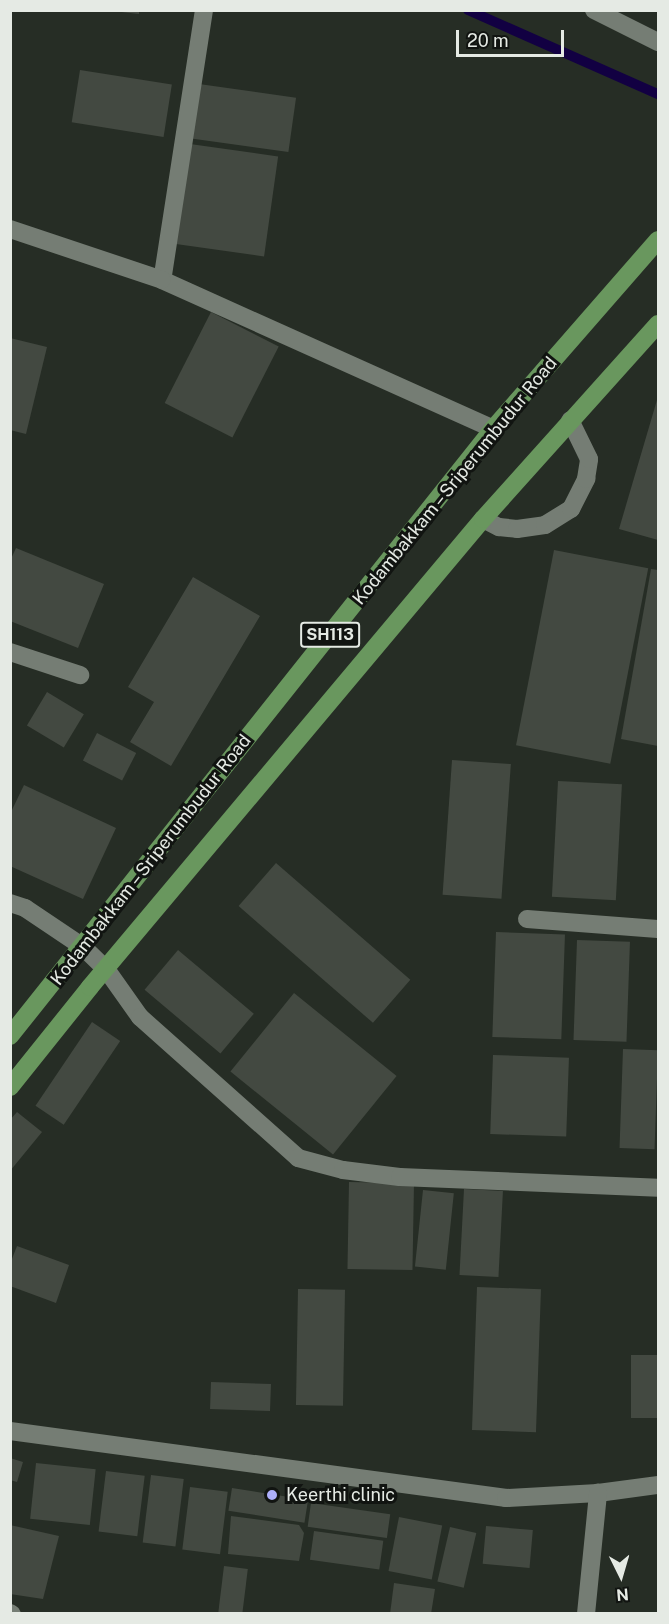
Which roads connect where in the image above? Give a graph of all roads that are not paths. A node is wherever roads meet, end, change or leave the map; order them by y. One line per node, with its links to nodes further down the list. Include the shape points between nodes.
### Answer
1 (204, 10): 6 (street)
2 (594, 10): 3 (street)
3 (658, 42)
4 (10, 229): 6 (street)
5 (658, 240): 9 (main road, Kodambakkam – Sriperumbudur Road / SH113)
6 (162, 280): 9 (street)
7 (658, 324): 8 (main road, Kodambakkam – Sriperumbudur Road / SH113)
8 (570, 420): 10 (main road, Kodambakkam – Sriperumbudur Road / SH113); 10 (street, via 589,459 586,479 571,509 544,525 518,530)
9 (494, 429): 16 (main road, Kodambakkam – Sriperumbudur Road / SH113)
10 (483, 519): 17 (main road, Kodambakkam – Sriperumbudur Road / SH113)
11 (10, 652): 12 (street)
12 (81, 675)
13 (10, 903): 16 (street, via 25,908)
14 (527, 919): 15 (street)
15 (658, 929)
16 (83, 947): 17 (street); 18 (main road, Kodambakkam – Sriperumbudur Road / SH113)
17 (106, 969): 19 (main road, Kodambakkam – Sriperumbudur Road / SH113); 20 (street, via 140,1017 298,1158 343,1170 400,1178)
18 (10, 1036)
19 (10, 1086)
20 (658, 1188)
21 (10, 1431): 23 (street, via 506,1498)
22 (658, 1485): 23 (street)
23 (598, 1493): 24 (street)
24 (586, 1614)

